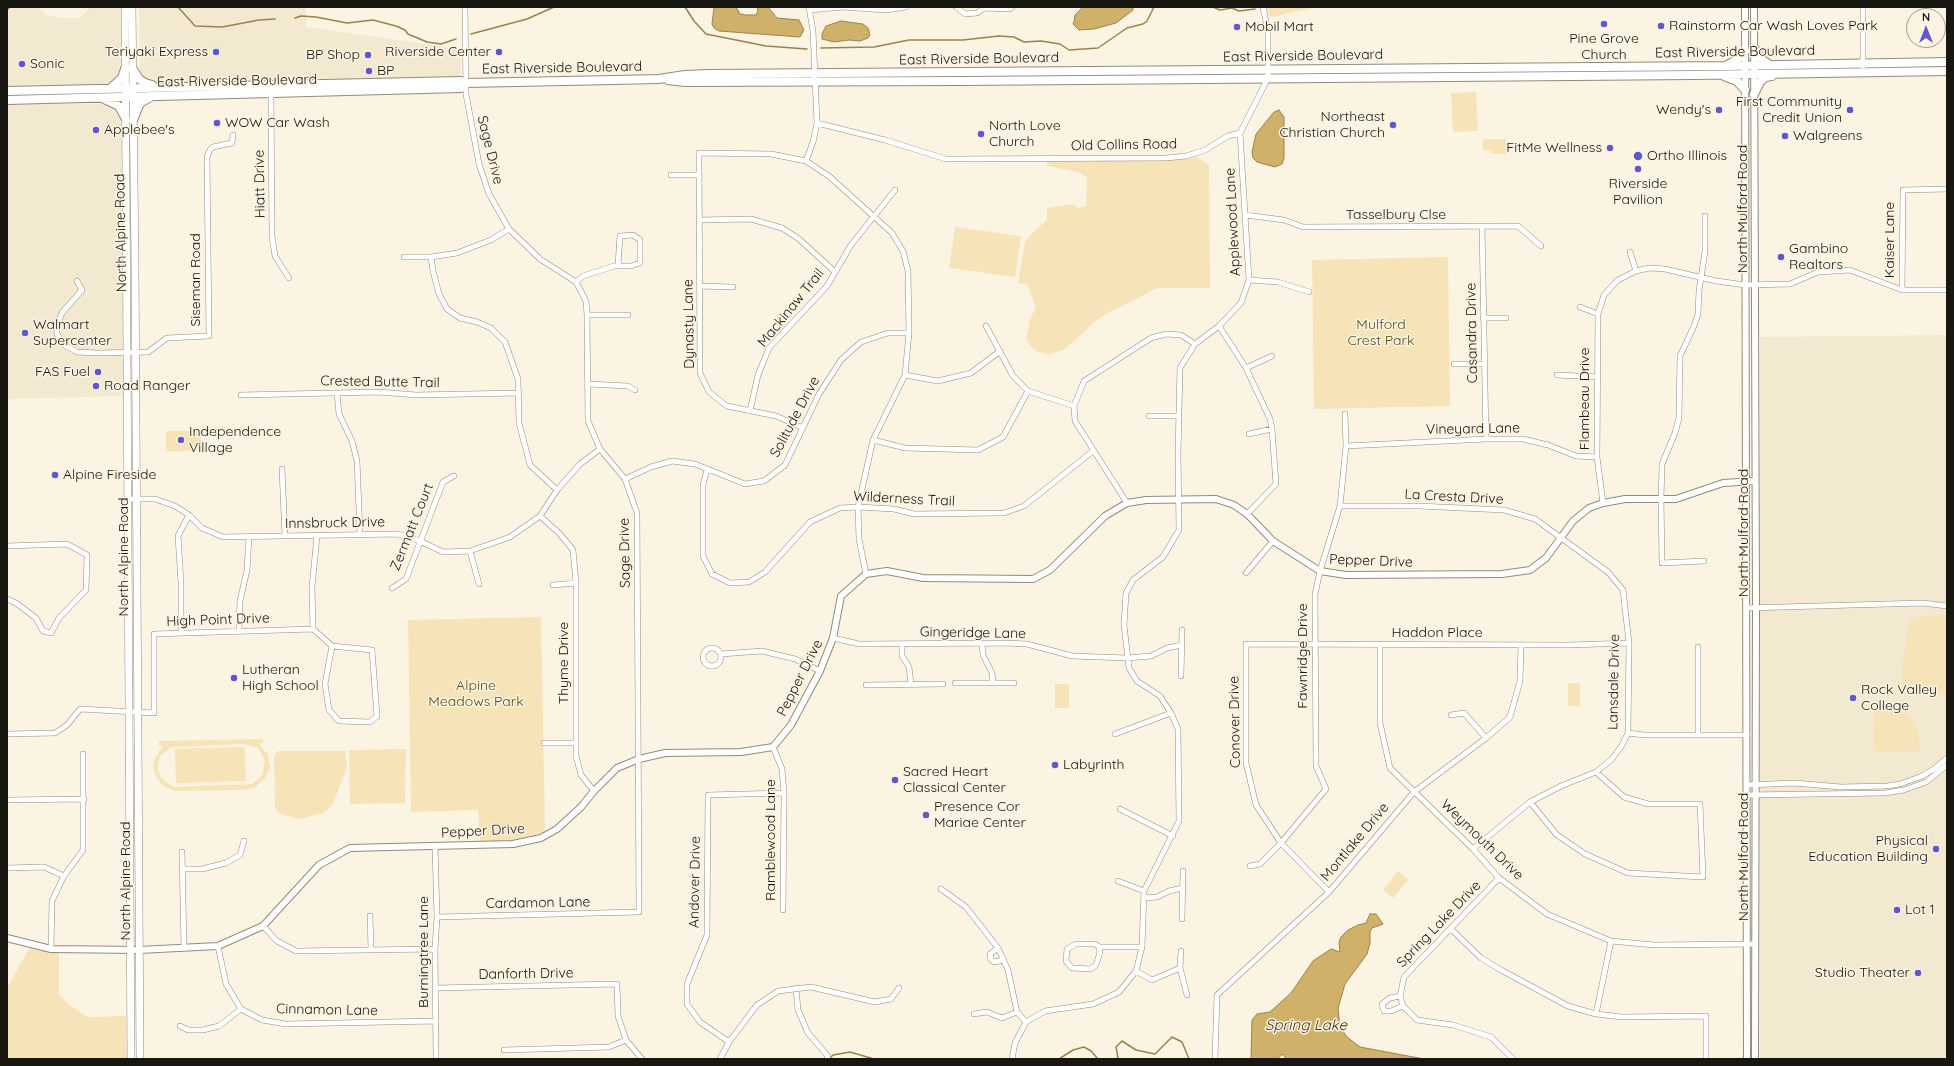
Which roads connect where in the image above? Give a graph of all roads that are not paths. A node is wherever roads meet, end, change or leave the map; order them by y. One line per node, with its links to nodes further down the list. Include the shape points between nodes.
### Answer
1 (125, 7): 20 (main road, North Alpine Road)
2 (132, 7): 20 (main road, North Alpine Road)
3 (465, 7): 30 (street, Sage Drive)
4 (906, 7): 12 (street, via 892,10)
5 (956, 7): 13 (street, via 965,14 976,13)
6 (1012, 7): 13 (street)
7 (1263, 7): 26 (street, via 1268,31)
8 (1745, 7): 15 (street, North Mulford Road)
9 (1754, 7): 14 (street, North Mulford Road)
10 (1863, 7): 17 (street)
11 (810, 8): 12 (street); 29 (street)
12 (874, 8)
13 (984, 8)
14 (1754, 48): 18 (main road, via 1761,59); 22 (street, North Mulford Road)
15 (1745, 50): 19 (main road, via 1737,60); 21 (street, North Mulford Road)
16 (1947, 62): 17 (main road, East Riverside Boulevard)
17 (1863, 64): 18 (main road, East Riverside Boulevard); 25 (street)
18 (1770, 65): 22 (main road, East Riverside Boulevard)
19 (1725, 66): 21 (main road, East Riverside Boulevard); 24 (main road, East Riverside Boulevard)
20 (129, 68): 31 (main road, via 145,83); 32 (main road); 36 (main road, North Alpine Road)
21 (1745, 70): 22 (main road, East Riverside Boulevard); 27 (main road, East Riverside Boulevard); 34 (street, North Mulford Road)
22 (1754, 70): 28 (main road, East Riverside Boulevard); 37 (street, North Mulford Road)
23 (1947, 71): 25 (main road, East Riverside Boulevard)
24 (1473, 72): 26 (main road, East Riverside Boulevard); 27 (main road, East Riverside Boulevard)
25 (1864, 72): 28 (main road, East Riverside Boulevard)
26 (1268, 74): 29 (main road, East Riverside Boulevard); 43 (street)
27 (1720, 74): 34 (main road, via 1737,81)
28 (1780, 74): 37 (main road, via 1765,77)
29 (814, 78): 30 (main road, East Riverside Boulevard, via 685,82 659,79); 42 (street)
30 (465, 83): 33 (main road, East Riverside Boulevard, via 461,81); 56 (street, Sage Drive, via 471,131 479,164 489,194)
31 (162, 87): 33 (main road, East Riverside Boulevard); 36 (main road, East Riverside Boulevard)
32 (110, 88): 35 (main road, East Riverside Boulevard); 36 (main road, East Riverside Boulevard)
33 (271, 90): 38 (main road, East Riverside Boulevard); 64 (street, Hiatt Drive, via 272,237 275,256)
34 (1745, 90): 69 (street, North Mulford Road)
35 (7, 91)
36 (129, 92): 38 (main road, East Riverside Boulevard); 39 (main road, East Riverside Boulevard); 41 (main road, North Alpine Road)
37 (1754, 94): 70 (street, North Mulford Road)
38 (153, 96): 41 (main road, via 140,103)
39 (95, 97): 40 (main road, East Riverside Boulevard); 41 (main road, via 119,106)
40 (7, 100)
41 (129, 119): 46 (main road, North Alpine Road)
42 (817, 123): 43 (street, Old Collins Road, via 946,159 1166,158 1205,150 1228,136); 45 (street)
43 (1240, 133): 51 (street, Applewood Lane)
44 (233, 134): 88 (street, Siseman Road, via 232,143 215,146 207,158 209,336 167,338 152,350)
45 (806, 161): 48 (street, Dynasty Lane, via 771,154 699,153); 52 (street, via 830,177)
46 (129, 163): 87 (main road, North Alpine Road); 88 (main road, North Alpine Road)
47 (671, 175): 48 (street)
48 (699, 175): 54 (street, Dynasty Lane)
49 (1947, 189): 73 (street, Kaiser Lane, via 1903,190)
50 (895, 190): 52 (street, Mackinaw Trail)
51 (1245, 215): 55 (street, Tasselbury Clse, via 1284,220 1303,227); 67 (street, Applewood Lane)
52 (874, 216): 63 (street, Mackinaw Trail, via 851,245); 84 (street, via 892,233 903,251 908,271)
53 (1705, 216): 65 (street, via 1705,251)
54 (699, 220): 63 (street, via 751,220 782,228 799,239); 71 (street, Dynasty Lane)
55 (1482, 227): 57 (street, Tasselbury Clse, via 1518,226); 80 (street, Casandra Drive)
56 (509, 229): 59 (street, via 464,251); 68 (street, Sage Drive, via 540,259)
57 (1541, 246)
58 (1630, 252): 62 (street)
59 (431, 257): 60 (street); 100 (street, via 439,294 447,309 460,318 491,328 505,342 518,379)
60 (404, 258)
61 (618, 265): 61 (street, via 631,266 640,263 640,240 633,235 620,236); 68 (street, via 583,276)
62 (1636, 271): 65 (street, Flambeau Drive, via 1658,268); 77 (street, Flambeau Drive, via 1618,280 1604,295)
63 (835, 272): 103 (street, Mackinaw Trail, via 827,286 769,348 758,375)
64 (289, 278)
65 (1701, 279): 69 (street, Flambeau Drive); 124 (street, via 1697,320 1680,356 1679,418 1662,464)
66 (76, 280): 87 (street, Siseman Road, via 82,290 62,313 57,325 57,334 63,344 77,352)
67 (1249, 280): 75 (street, via 1278,282); 83 (street, Applewood Lane, via 1241,303)
68 (576, 282): 78 (street, Sage Drive, via 586,301)
69 (1746, 285): 70 (street, Flambeau Drive); 120 (street, North Mulford Road)
70 (1755, 285): 73 (street, Flambeau Drive, via 1790,284 1818,272 1850,270); 121 (street, North Mulford Road)
71 (700, 286): 72 (street); 103 (street, Dynasty Lane, via 700,373 709,392 727,406)
72 (733, 287)
73 (1902, 290): 74 (street)
74 (1947, 290)
75 (1309, 292)
76 (1580, 307): 77 (street)
77 (1598, 314): 95 (street, Flambeau Drive)
78 (587, 315): 79 (street); 96 (street, Sage Drive)
79 (628, 315)
80 (1484, 318): 81 (street); 91 (street, Casandra Drive)
81 (1506, 318)
82 (986, 326): 86 (street)
83 (1219, 326): 85 (street, Applewood Lane); 92 (street)
84 (909, 332): 93 (street); 107 (street, Solitude Drive, via 888,333 861,342 841,360 818,394)
85 (1195, 344): 102 (street, via 1181,335 1166,334 1151,338 1084,382); 106 (street, Applewood Lane, via 1180,368)
86 (1000, 351): 93 (street, via 971,373 938,381); 98 (street, via 1013,376)
87 (127, 352): 88 (street, Siseman Road); 123 (main road, North Alpine Road)
88 (135, 352): 123 (main road, North Alpine Road)
89 (1272, 356): 92 (street)
90 (1454, 364): 91 (street)
91 (1484, 364): 110 (street, Casandra Drive)
92 (1246, 368): 108 (street, via 1270,419)
93 (905, 375): 111 (street)
94 (1557, 375): 95 (street)
95 (1597, 377): 115 (street, Flambeau Drive)
96 (588, 384): 97 (street, via 628,386); 113 (street, Sage Drive, via 588,421)
97 (635, 390)
98 (1028, 391): 102 (street); 111 (street, via 1003,437 978,450 905,448)
99 (337, 393): 100 (street, Crested Butte Trail); 101 (street, Crested Butte Trail); 133 (street, via 339,414 352,441 357,461)
100 (519, 393): 122 (street, via 519,423 530,466)
101 (241, 395)
102 (1074, 406): 114 (street, via 1075,421)
103 (750, 411): 107 (street, Dynasty Lane, via 776,416)
104 (1345, 414): 112 (street, Fawnridge Drive)
105 (1149, 416): 106 (street)
106 (1179, 416): 125 (street, Applewood Lane)
107 (802, 428): 117 (street, Solitude Drive, via 785,466 764,481 745,484)
108 (1272, 429): 109 (street); 130 (street, via 1276,484)
109 (1249, 434)
110 (1486, 439): 112 (street, Vineyard Lane); 115 (street, Vineyard Lane, via 1523,439 1576,456)
111 (872, 440): 129 (street)
112 (1346, 446): 128 (street, Fawnridge Drive)
113 (600, 449): 119 (street, Sage Drive); 122 (street, Innsbruck Drive, via 580,464)
114 (1093, 451): 126 (street); 129 (street, Wilderness Trail, via 1024,506 1004,513 914,514 894,509)
115 (1597, 457): 127 (street, Flambeau Drive)
116 (282, 469): 134 (street)
117 (707, 469): 119 (street, Solitude Drive, via 672,461); 129 (street, Wilderness Trail, via 703,485 703,556 712,574 730,583 749,582 765,572 810,522 840,508)
118 (454, 476): 138 (street, Zermatt Court, via 443,482)
119 (625, 479): 194 (street, Sage Drive, via 637,513)
120 (1747, 481): 121 (street, Pepper Drive); 124 (street, Pepper Drive, via 1723,483 1683,498); 152 (street, North Mulford Road)
121 (1756, 481): 153 (street, North Mulford Road)
122 (557, 490): 132 (street, Innsbruck Drive)
123 (133, 499): 131 (street, Innsbruck Drive, via 155,499 175,506); 180 (main road, North Alpine Road); 181 (main road, North Alpine Road)
124 (1661, 499): 127 (street, Pepper Drive, via 1616,500); 142 (street, via 1662,563)
125 (1180, 500): 126 (street, Pepper Drive); 130 (street, Pepper Drive, via 1216,499 1234,505); 170 (street, Applewood Lane, via 1179,530 1170,548 1163,557 1133,580 1126,593 1124,625)
126 (1127, 503): 145 (street, Pepper Drive, via 1105,516 1050,570 1033,579 922,578 887,571)
127 (1603, 503): 136 (street, Pepper Drive, via 1581,514)
128 (1340, 506): 136 (street, La Cresta Drive, via 1504,510 1535,519); 143 (street, Fawnridge Drive)
129 (858, 507): 145 (street, via 859,539)
130 (1247, 514): 139 (street, Pepper Drive)
131 (189, 515): 137 (street, Innsbruck Drive, via 202,528 214,534 223,537); 157 (street, via 178,536)
132 (540, 516): 141 (street, Innsbruck Drive, via 510,537); 146 (street, Thyme Drive, via 573,550)
133 (360, 534): 135 (street, Innsbruck Drive); 138 (street, Innsbruck Drive, via 398,534)
134 (285, 536): 135 (street, Innsbruck Drive); 137 (street, Innsbruck Drive)
135 (318, 536): 154 (street, via 312,587)
136 (1560, 536): 143 (street, Pepper Drive, via 1546,558 1530,570 1502,574 1346,575); 159 (street, Lansdale Drive, via 1608,572 1623,590)
137 (249, 537): 155 (street)
138 (420, 541): 141 (street, Innsbruck Drive, via 443,552); 149 (street, Zermatt Court, via 406,579)
139 (1273, 541): 143 (street, Pepper Drive); 144 (street)
140 (7, 546): 150 (street, via 67,544 87,555 86,590 59,618 51,633 43,631 36,618 16,603)
141 (470, 551): 147 (street)
142 (1704, 561)
143 (1320, 571): 163 (street, Fawnridge Drive, via 1315,594)
144 (1246, 573)
145 (866, 574): 158 (street, Pepper Drive, via 841,596)
146 (576, 583): 148 (street); 190 (street, Thyme Drive)
147 (479, 584)
148 (553, 585)
149 (392, 588)
150 (7, 600)
151 (1947, 606): 153 (street, via 1923,603)
152 (1747, 608): 153 (street); 187 (street, North Mulford Road)
153 (1756, 608): 198 (street, North Mulford Road)
154 (313, 628): 155 (street, High Point Drive); 167 (street)
155 (238, 630): 157 (street, High Point Drive)
156 (1182, 630): 164 (street)
157 (181, 633): 181 (street, High Point Drive, via 154,634 154,713)
158 (833, 638): 160 (street, Gingeridge Lane, via 858,644); 171 (street, Pepper Drive)
159 (1629, 643): 166 (street, Haddon Place); 183 (street, Lansdale Drive)
160 (902, 644): 161 (street, Gingeridge Lane); 176 (street, via 902,656 908,667)
161 (982, 644): 170 (street, Gingeridge Lane, via 1027,644 1072,656); 174 (street, via 983,655 992,673)
162 (1246, 644): 163 (street, Haddon Place); 210 (street, Conover Drive, via 1246,763 1256,805)
163 (1315, 644): 165 (street, Haddon Place); 210 (street, Fawnridge Drive, via 1316,766 1326,789)
164 (1182, 645): 170 (street, Gingeridge Lane, via 1167,648 1151,656); 172 (street)
165 (1380, 645): 166 (street, Haddon Place); 200 (street, Weymouth Drive, via 1380,723 1390,768)
166 (1521, 645): 188 (street, Montlake Drive, via 1520,681 1510,717)
167 (332, 646): 167 (street, via 325,684 329,710 339,721 370,722 377,716 372,650)
168 (1698, 647): 186 (street)
169 (721, 654): 171 (street, via 762,651 795,659)
170 (1127, 658): 179 (street, Applewood Lane, via 1129,668 1137,681 1160,696)
171 (820, 671): 191 (street, Pepper Drive, via 791,725)
172 (1181, 676)
173 (955, 683): 174 (street)
174 (993, 683): 175 (street)
175 (1014, 683)
176 (911, 684): 177 (street); 178 (street)
177 (943, 684)
178 (866, 685)
179 (1171, 712): 185 (street); 208 (street, Applewood Lane, via 1178,729 1179,821)
180 (129, 713): 181 (street, High Point Drive); 184 (street, High Point Drive, via 80,709 67,725 55,733); 245 (main road, North Alpine Road)
181 (138, 713): 246 (main road, North Alpine Road)
182 (1451, 715): 188 (street, via 1464,714)
183 (1628, 733): 186 (street); 196 (street, Lansdale Drive, via 1611,760)
184 (7, 734)
185 (1115, 734)
186 (1698, 734): 187 (street)
187 (1747, 735): 197 (street, North Mulford Road)
188 (1486, 738): 200 (street, Montlake Drive)
189 (544, 743): 190 (street)
190 (575, 743): 199 (street, Thyme Drive, via 578,770)
191 (774, 747): 194 (street, Pepper Drive, via 742,752 665,753); 201 (street, Ramblewood Lane, via 782,769)
192 (83, 754): 204 (street)
193 (1947, 758): 198 (street, via 1922,776 1887,786 1840,787 1794,783)
194 (639, 759): 199 (street, Pepper Drive, via 617,768); 227 (street, Sage Drive)
195 (1947, 765): 203 (street, via 1926,782 1886,793)
196 (1596, 772): 206 (street, Lansdale Drive); 206 (street, via 1624,797 1648,804 1700,804 1703,877 1628,873 1585,854 1557,835)
197 (1747, 785): 198 (street); 202 (street, North Mulford Road)
198 (1756, 785): 203 (street, North Mulford Road)
199 (594, 791): 211 (street, Pepper Drive, via 557,829 532,841 513,844)
200 (1414, 792): 212 (street, Weymouth Drive); 224 (street, Montlake Drive)
201 (784, 793): 226 (street, Ramblewood Lane); 265 (street, Andover Drive, via 708,794 707,935 687,984 687,1004 700,1022)
202 (1747, 795): 203 (street); 235 (street, North Mulford Road)
203 (1756, 795): 236 (street, North Mulford Road)
204 (84, 798): 205 (street); 218 (street, via 82,850)
205 (7, 800)
206 (1530, 802): 212 (street, Lansdale Drive)
207 (1120, 809): 208 (street)
208 (1173, 836): 223 (street, Applewood Lane)
209 (244, 841): 216 (street, via 240,855 226,863 202,869)
210 (1281, 843): 214 (street, Fawnridge Drive, via 1260,864); 224 (street, Conover Drive)
211 (435, 846): 229 (street, Burningtree Lane); 231 (street, Pepper Drive, via 350,848 319,865)
212 (1474, 849): 219 (street, Weymouth Drive)
213 (182, 852): 216 (street)
214 (1250, 866)
215 (7, 868): 218 (street, via 44,867)
216 (182, 868): 240 (street)
217 (1183, 871): 221 (street)
218 (64, 876): 243 (street, via 52,901)
219 (1500, 878): 232 (street, Spring Lake Drive); 234 (street, Weymouth Drive, via 1547,914)
220 (1118, 881): 223 (street)
221 (1182, 888): 225 (street, via 1157,897); 230 (street)
222 (941, 889): 242 (street, via 966,907)
223 (1144, 891): 225 (street, Applewood Lane)
224 (1329, 892): 274 (street, Montlake Drive, via 1217,995)
225 (1144, 898): 239 (street, Applewood Lane)
226 (783, 910)
227 (638, 912): 229 (street, Cardamon Lane)
228 (370, 916): 241 (street)
229 (437, 917): 244 (street, Burningtree Lane)
230 (1182, 919)
231 (263, 926): 237 (street, Pepper Drive); 241 (street, via 277,941 296,951)
232 (1451, 929): 255 (street, Spring Lake Drive, via 1404,977); 260 (street, via 1482,958 1501,970 1568,1006)
233 (7, 938): 243 (street, Pepper Drive)
234 (1610, 941): 235 (street, Weymouth Drive, via 1654,944); 260 (street)
235 (1746, 944): 236 (street, Weymouth Drive); 277 (street, North Mulford Road)
236 (1755, 944): 278 (street, North Mulford Road)
237 (218, 946): 240 (street, Pepper Drive); 257 (street, via 226,984)
238 (1099, 947): 238 (street, via 1090,944 1071,946 1066,954 1068,966 1078,969 1095,966 1100,952); 239 (street)
239 (1142, 947): 250 (street, Applewood Lane)
240 (184, 948): 246 (street, Pepper Drive)
241 (371, 948): 244 (street)
242 (998, 948): 248 (street); 248 (street, via 990,954 991,960)
243 (50, 949): 245 (street, Pepper Drive)
244 (435, 949): 251 (street, Burningtree Lane)
245 (131, 950): 246 (street, Pepper Drive); 268 (main road, North Alpine Road)
246 (139, 950): 269 (main road, North Alpine Road)
247 (1180, 951): 249 (street)
248 (1004, 960): 258 (street)
249 (1180, 968): 250 (street, via 1152,980); 254 (street)
250 (1136, 971): 262 (street, Applewood Lane, via 1119,992 1093,1004 1045,1010)
251 (436, 988): 261 (street, Burningtree Lane); 264 (street, Danforth Drive, via 617,984 618,1016)
252 (796, 988): 253 (street, via 811,987 875,1002 891,999); 265 (street, via 778,991 758,1005); 267 (street, via 798,1010 808,1033)
253 (899, 988)
254 (1188, 995)
255 (1400, 996): 256 (street, Spring Lake Drive); 256 (street, via 1390,998 1382,1004 1384,1011)
256 (1403, 1006): 275 (street, Spring Lake Drive, via 1417,1020 1453,1026 1491,1037)
257 (241, 1009): 261 (street, Cinnamon Lane, via 262,1020 286,1024); 263 (street, via 219,1026 188,1030)
258 (1017, 1012): 259 (street, via 1002,1018 987,1012); 262 (street)
259 (974, 1014)
260 (1596, 1014): 276 (street, via 1622,1017 1706,1016)
261 (436, 1021): 270 (street, Burningtree Lane)
262 (1026, 1022): 273 (street, via 1015,1043)
263 (180, 1026)
264 (626, 1040): 266 (street, via 609,1047); 271 (street)
265 (730, 1042): 272 (street)
266 (504, 1050)
267 (828, 1058)
268 (131, 1059)
269 (140, 1059)
270 (436, 1059)
271 (642, 1059)
272 (720, 1059)
273 (1012, 1059)
274 (1216, 1059)
275 (1513, 1059)
276 (1706, 1059)
277 (1746, 1059)
278 (1755, 1059)

